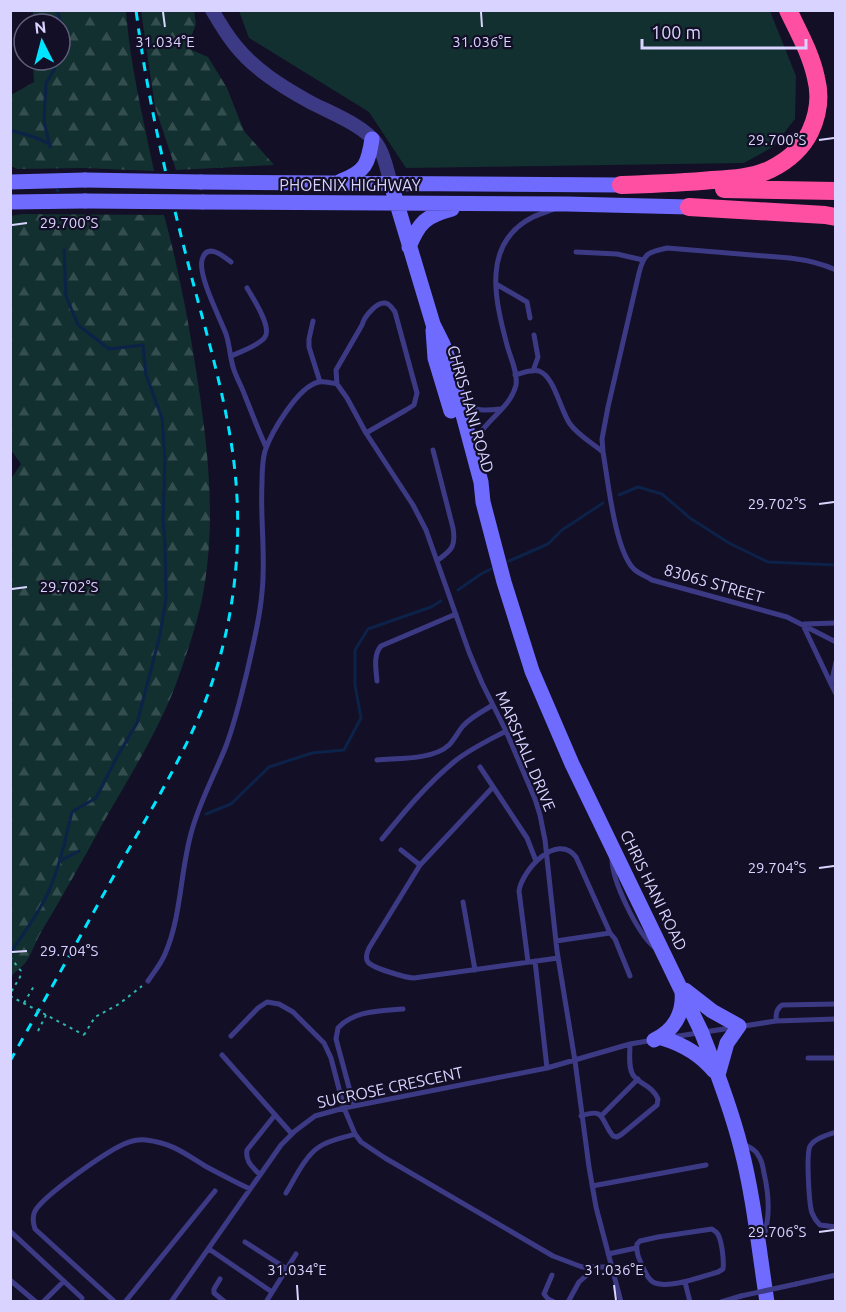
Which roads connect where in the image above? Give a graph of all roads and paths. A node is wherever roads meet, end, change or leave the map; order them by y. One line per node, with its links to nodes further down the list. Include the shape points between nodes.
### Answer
1 (212, 10): 3 (street, CHRIS HANI ROAD, via 235,45 270,78)
2 (788, 10): 7 (highway, via 817,80 816,121 806,141 770,170 743,178)
3 (372, 139): 5 (main road, via 365,167); 6 (street, CHRIS HANI ROAD, via 383,156)
4 (10, 182): 5 (main road, PHOENIX HIGHWAY, bridge)
5 (336, 183): 6 (main road, PHOENIX HIGHWAY)
6 (390, 184): 7 (main road, PHOENIX HIGHWAY); 10 (main road, CHRIS HANI ROAD)
7 (621, 185): 8 (highway)
8 (836, 191)
9 (10, 202): 10 (main road, PHOENIX HIGHWAY, bridge)
10 (396, 203): 11 (main road, PHOENIX HIGHWAY); 16 (main road, CHRIS HANI ROAD)
11 (466, 204): 12 (main road, PHOENIX HIGHWAY); 16 (main road, via 421,223)
12 (567, 204): 13 (main road, PHOENIX HIGHWAY); 21 (lane, via 532,217 514,230 499,255)
13 (689, 207): 14 (highway); 15 (highway)
14 (836, 208)
15 (836, 217)
16 (409, 247): 25 (main road, CHRIS HANI ROAD)
17 (576, 252): 18 (lane)
18 (643, 260): 20 (lane, via 650,253 667,248 798,259); 38 (lane, 83065 STREET, via 608,407)
19 (231, 262): 27 (lane, via 211,251 201,263)
20 (836, 270)
21 (496, 284): 23 (lane, via 527,302); 29 (lane)
22 (247, 288): 27 (lane, via 267,330 259,343)
23 (530, 318)
24 (313, 321): 30 (lane, via 309,347)
25 (433, 324): 32 (main road, CHRIS HANI ROAD, via 443,344); 39 (main road, CHRIS HANI ROAD, via 435,358 473,484)
26 (534, 335): 28 (lane, via 538,357)
27 (231, 356): 35 (lane)
28 (533, 370): 29 (lane); 38 (lane, via 550,381 572,427)
29 (515, 375): 33 (lane, via 513,393)
30 (320, 382): 31 (lane); 35 (lane, via 301,393 283,415)
31 (337, 384): 34 (lane, MARSHALL DRIVE); 34 (lane, via 336,370 364,317 387,303 395,312 417,393 414,405)
32 (458, 398): 33 (lane, via 478,410); 37 (main road, CHRIS HANI ROAD)
33 (501, 408): 37 (lane, via 479,434)
34 (366, 433): 40 (lane, MARSHALL DRIVE, via 413,505)
35 (266, 447): 68 (lane, via 261,493 263,589 255,640 226,746 191,830 171,937)
36 (433, 450): 40 (lane, via 455,539 450,550)
37 (473, 450): 39 (main road, CHRIS HANI ROAD)
38 (603, 452): 43 (lane, 83065 STREET, via 618,538 634,569 652,580)
39 (483, 502): 70 (main road, CHRIS HANI ROAD, via 532,671)
40 (438, 560): 41 (lane, MARSHALL DRIVE)
41 (456, 614): 46 (lane, via 381,646 376,656); 49 (lane, MARSHALL DRIVE)
42 (836, 623): 43 (lane, 83065 STREET)
43 (802, 624): 44 (lane, 83065 STREET); 47 (lane)
44 (836, 642)
45 (836, 662): 47 (lane)
46 (376, 681)
47 (831, 684): 48 (lane)
48 (836, 694)
49 (493, 705): 50 (lane, MARSHALL DRIVE); 51 (lane, via 470,719 448,746 437,752)
50 (506, 731): 54 (lane, via 456,760 413,801); 56 (lane, MARSHALL DRIVE, via 535,799)
51 (377, 760)
52 (480, 767): 53 (lane)
53 (493, 788): 57 (lane, via 527,838); 58 (lane)
54 (382, 839)
55 (401, 850): 58 (lane)
56 (547, 853): 57 (lane); 60 (lane, via 563,849 576,857); 61 (lane, MARSHALL DRIVE)
57 (536, 861): 65 (lane, via 519,891)
58 (420, 865): 66 (lane, via 369,948 368,963 407,978)
59 (463, 902): 66 (lane)
60 (610, 933): 61 (lane); 67 (lane)
61 (556, 941): 63 (lane, MARSHALL DRIVE)
62 (10, 957): 71 (path, via 21,971)
63 (558, 958): 64 (lane); 87 (lane, MARSHALL DRIVE)
64 (535, 961): 65 (lane); 88 (lane)
65 (528, 962): 66 (lane)
66 (475, 970)
67 (630, 976)
68 (148, 981): 75 (path, bridge, via 95,1017 84,1035)
69 (34, 986): 72 (path)
70 (680, 986): 78 (main road, via 707,1008); 80 (main road, CHRIS HANI ROAD); 82 (main road, via 679,1016)
71 (10, 995): 72 (path, bridge)
72 (24, 1004): 75 (path, bridge)
73 (836, 1004): 77 (lane, via 782,1005)
74 (403, 1009): 91 (lane, via 364,1013 349,1018 338,1028 336,1039)
75 (46, 1016): 79 (path)
76 (836, 1019): 77 (lane, SUCROSE CRESCENT)
77 (776, 1021): 78 (lane, SUCROSE CRESCENT)
78 (739, 1026): 80 (lane, SUCROSE CRESCENT); 89 (main road, via 727,1043)
79 (38, 1031)
80 (701, 1031): 82 (lane, SUCROSE CRESCENT); 89 (main road, CHRIS HANI ROAD)
81 (231, 1036): 92 (lane, via 267,1002 293,1012 324,1043)
82 (658, 1039): 83 (lane, SUCROSE CRESCENT); 89 (main road, via 692,1051)
83 (630, 1044): 87 (lane, SUCROSE CRESCENT); 90 (lane, via 631,1072)
84 (222, 1055): 93 (lane)
85 (808, 1058): 86 (lane)
86 (836, 1058)
87 (575, 1061): 88 (lane, SUCROSE CRESCENT); 94 (lane, MARSHALL DRIVE)
88 (547, 1068): 91 (lane, SUCROSE CRESCENT)
89 (718, 1075): 135 (main road, CHRIS HANI ROAD, via 747,1174)
90 (638, 1079): 95 (lane); 95 (lane, via 656,1094 657,1105 617,1137)
91 (354, 1106): 92 (lane, SUCROSE CRESCENT)
92 (344, 1108): 97 (lane, SUCROSE CRESCENT, via 315,1116); 98 (lane)
93 (275, 1115): 97 (lane); 100 (lane, via 247,1150 247,1161)
94 (582, 1116): 95 (lane, via 597,1112); 101 (lane, MARSHALL DRIVE)
95 (601, 1116)
96 (836, 1132): 105 (lane, via 813,1143 808,1163 813,1215 820,1225)
97 (292, 1134): 100 (lane, SUCROSE CRESCENT)
98 (355, 1134): 104 (lane, via 316,1148); 113 (lane, via 385,1158 553,1256)
99 (706, 1165): 101 (lane)
100 (260, 1175): 102 (lane, SUCROSE CRESCENT)
101 (592, 1186): 111 (lane, MARSHALL DRIVE)
102 (250, 1190): 109 (lane, SUCROSE CRESCENT); 125 (lane, via 180,1150 159,1142 136,1140 98,1159 54,1192 36,1209 35,1229)
103 (215, 1191): 126 (lane)
104 (286, 1193)
105 (836, 1227)
106 (10, 1231): 119 (lane)
107 (245, 1242): 114 (lane)
108 (636, 1248): 111 (lane); 120 (lane, via 652,1282); 120 (lane, via 640,1240 716,1231 723,1269)
109 (209, 1249): 121 (lane); 127 (lane, SUCROSE CRESCENT)
110 (296, 1254): 114 (lane)
111 (608, 1254): 112 (lane, MARSHALL DRIVE)
112 (611, 1267): 113 (lane); 132 (lane, MARSHALL DRIVE)
113 (591, 1268): 131 (lane)
114 (286, 1269): 121 (lane)
115 (552, 1275): 130 (lane, via 544,1294)
116 (836, 1275): 134 (lane, bridge)
117 (220, 1279): 128 (lane, via 214,1293)
118 (10, 1280): 123 (lane)
119 (64, 1281): 122 (lane); 124 (lane)
120 (685, 1282): 133 (lane)
121 (272, 1292): 129 (lane)
122 (82, 1298)
123 (36, 1302)
124 (43, 1302)
125 (115, 1302)
126 (125, 1302)
127 (171, 1302)
128 (225, 1302)
129 (266, 1302)
130 (554, 1302)
131 (568, 1302)
132 (621, 1302)
133 (690, 1302)
134 (721, 1302)
135 (767, 1302)

